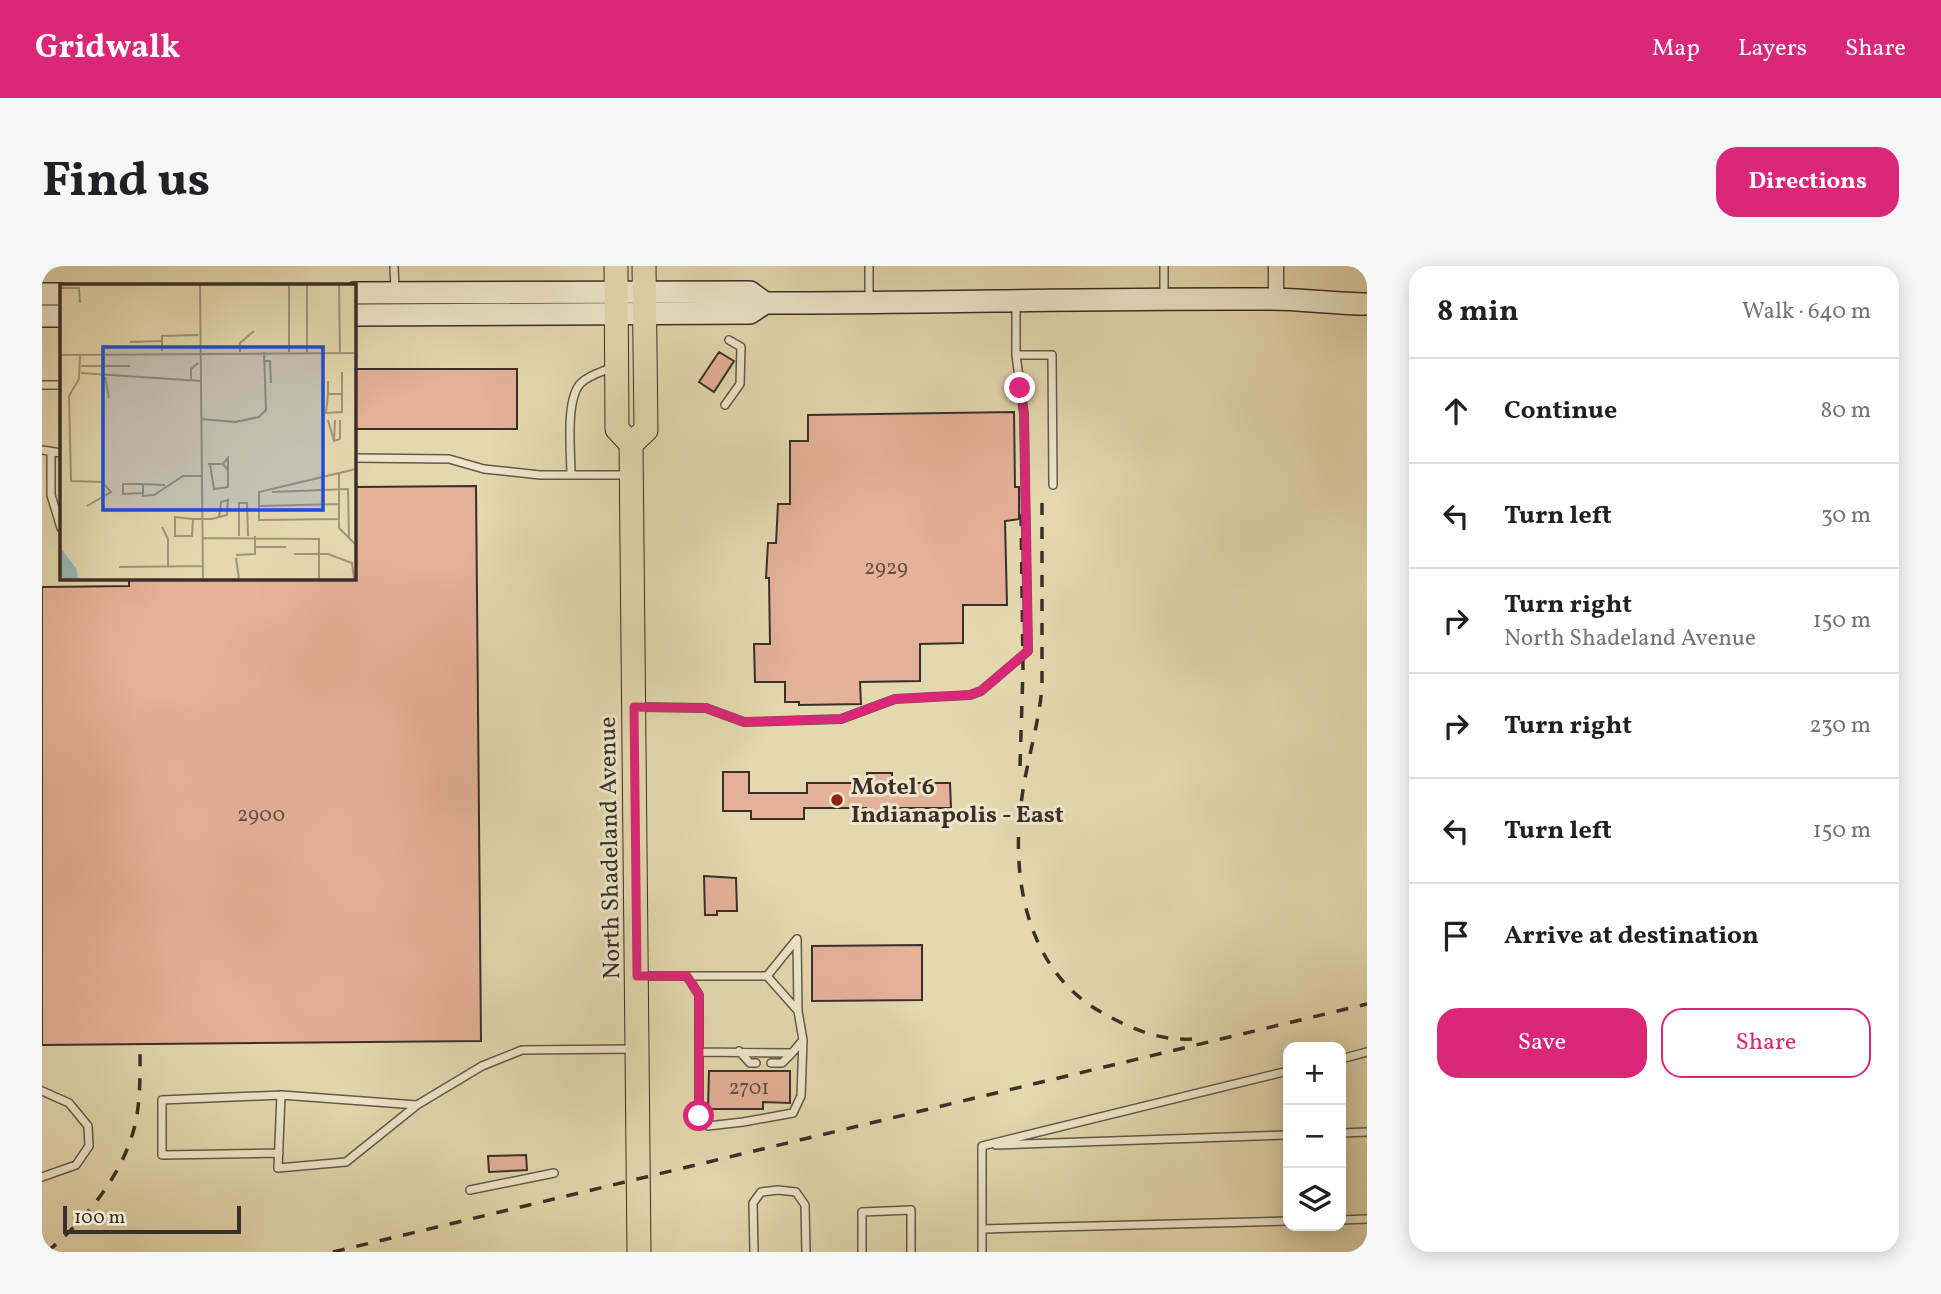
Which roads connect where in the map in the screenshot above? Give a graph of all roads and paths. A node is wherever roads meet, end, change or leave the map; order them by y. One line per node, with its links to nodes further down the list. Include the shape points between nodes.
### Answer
1 (394, 266): 8 (lane)
2 (615, 266): 15 (main road, North Shadeland Avenue)
3 (644, 266): 16 (main road, North Shadeland Avenue)
4 (869, 266): 13 (lane)
5 (1164, 266): 11 (lane)
6 (1276, 266): 12 (street)
7 (355, 293): 8 (main road)
8 (395, 293): 15 (main road)
9 (42, 294): 10 (main road)
10 (60, 294)
11 (1164, 299): 12 (main road); 14 (main road)
12 (1276, 299): 17 (main road)
13 (869, 302): 14 (main road); 16 (main road, via 765,303 750,292)
14 (1016, 302): 22 (lane)
15 (616, 303): 16 (main road); 18 (main road); 23 (main road, North Shadeland Avenue)
16 (645, 303): 27 (main road, North Shadeland Avenue, via 646,430)
17 (1367, 304)
18 (355, 315)
19 (42, 316): 20 (main road)
20 (60, 316)
21 (729, 340): 26 (lane, via 741,347 740,384)
22 (1016, 355): 32 (lane, via 1052,355); 34 (lane, via 1024,414 1028,651 981,691 895,699 841,719 744,722 706,708)
23 (616, 366): 27 (main road, North Shadeland Avenue, via 617,429); 30 (lane, via 580,384 571,402)
24 (42, 385): 25 (lane)
25 (60, 385)
26 (725, 405)
27 (631, 444): 31 (main road, North Shadeland Avenue)
28 (46, 451): 33 (lane)
29 (355, 458): 30 (lane, via 449,459 484,469)
30 (571, 475): 31 (lane)
31 (631, 475): 34 (main road, North Shadeland Avenue)
32 (1053, 485)
33 (60, 525)
34 (634, 707): 35 (main road, North Shadeland Avenue)
35 (637, 976): 36 (lane); 40 (main road, North Shadeland Avenue)
36 (687, 976): 37 (lane); 42 (lane, via 699,995)
37 (767, 976): 38 (lane); 38 (lane, via 797,939)
38 (798, 1012): 39 (lane)
39 (803, 1040): 42 (lane, via 801,1096 793,1112 743,1122 708,1126 699,1116); 44 (lane)
40 (637, 1049): 51 (lane, via 522,1050 482,1066); 64 (main road, North Shadeland Avenue)
41 (739, 1051): 42 (lane); 44 (lane); 46 (lane)
42 (699, 1052)
43 (1367, 1052): 45 (lane)
44 (792, 1053): 47 (lane, via 782,1063)
45 (1346, 1058)
46 (756, 1063)
47 (771, 1063)
48 (1283, 1072): 55 (lane)
49 (42, 1091): 58 (lane, via 68,1103 88,1126 89,1146 76,1165)
50 (281, 1096): 51 (lane); 56 (lane); 56 (lane, via 162,1100 162,1155)
51 (417, 1105): 56 (lane, via 346,1161 278,1168)
52 (1367, 1132): 53 (lane)
53 (1346, 1133)
54 (1283, 1135): 55 (lane)
55 (982, 1146): 63 (lane)
56 (279, 1153)
57 (554, 1173): 59 (lane)
58 (42, 1177)
59 (470, 1190)
60 (1367, 1219): 61 (lane)
61 (1346, 1220)
62 (1283, 1221): 63 (lane)
63 (982, 1229): 69 (lane)
64 (639, 1252)
65 (754, 1252): 66 (lane, via 753,1203 761,1192 778,1190 796,1192 805,1205)
66 (806, 1252)
67 (862, 1252): 68 (lane, via 862,1212 911,1210)
68 (911, 1252)
69 (982, 1252)

